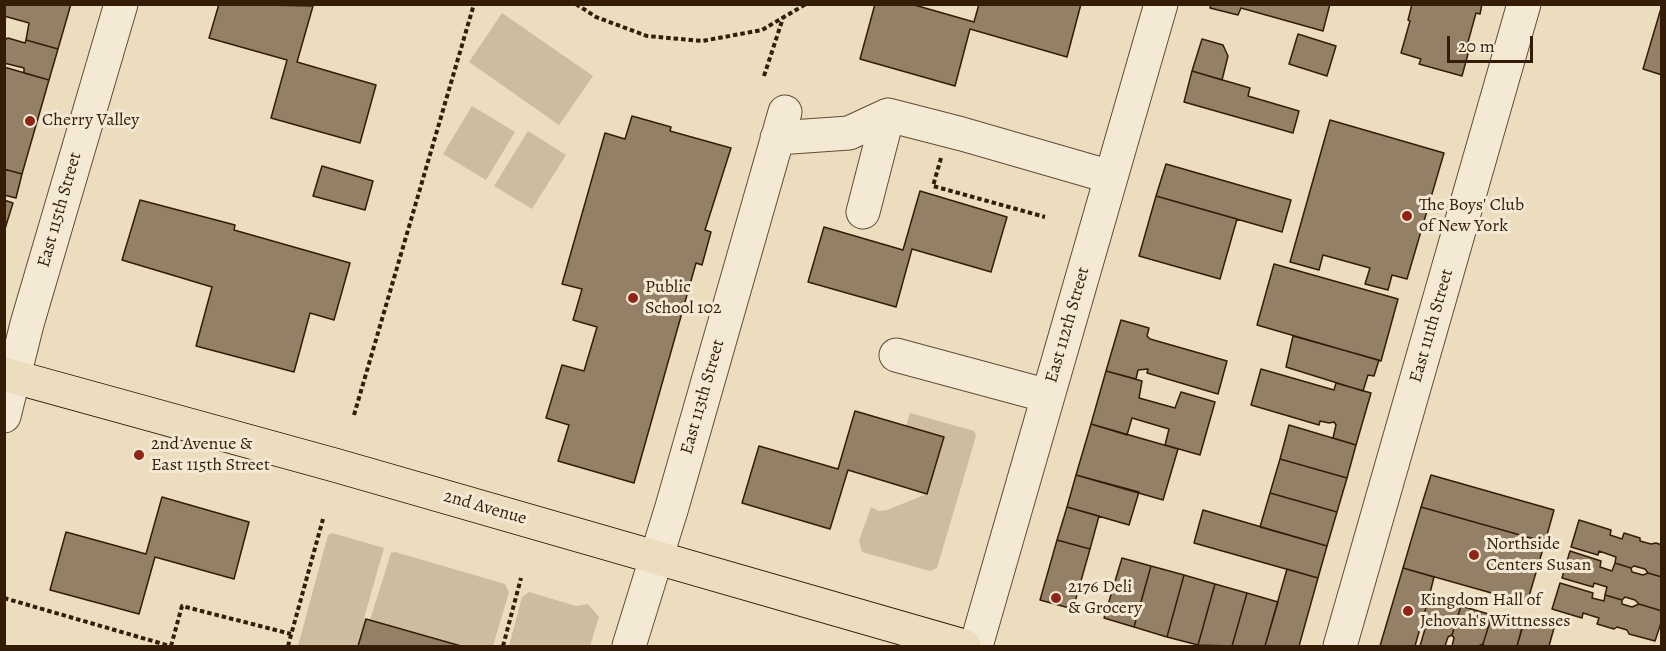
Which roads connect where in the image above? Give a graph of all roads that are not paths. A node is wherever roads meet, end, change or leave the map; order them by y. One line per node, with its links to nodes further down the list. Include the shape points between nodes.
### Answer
1 (121, 4): 8 (street, East 115th Street)
2 (1161, 4): 5 (street, East 112th Street)
3 (1524, 4): 15 (street, East 111th Street)
4 (888, 115): 5 (street); 6 (street); 11 (street, East 113th Street, via 849,133 781,125)
5 (1111, 177): 9 (street, East 112th Street)
6 (863, 212)
7 (896, 355): 9 (street)
8 (9, 376): 10 (street, East 115th Street); 11 (main road, 2nd Avenue)
9 (1048, 396): 14 (street, East 112th Street)
10 (4, 416)
11 (656, 558): 12 (street, East 113th Street); 13 (main road, 2nd Avenue)
12 (629, 646)
13 (964, 646)
14 (976, 646)
15 (1340, 646)

